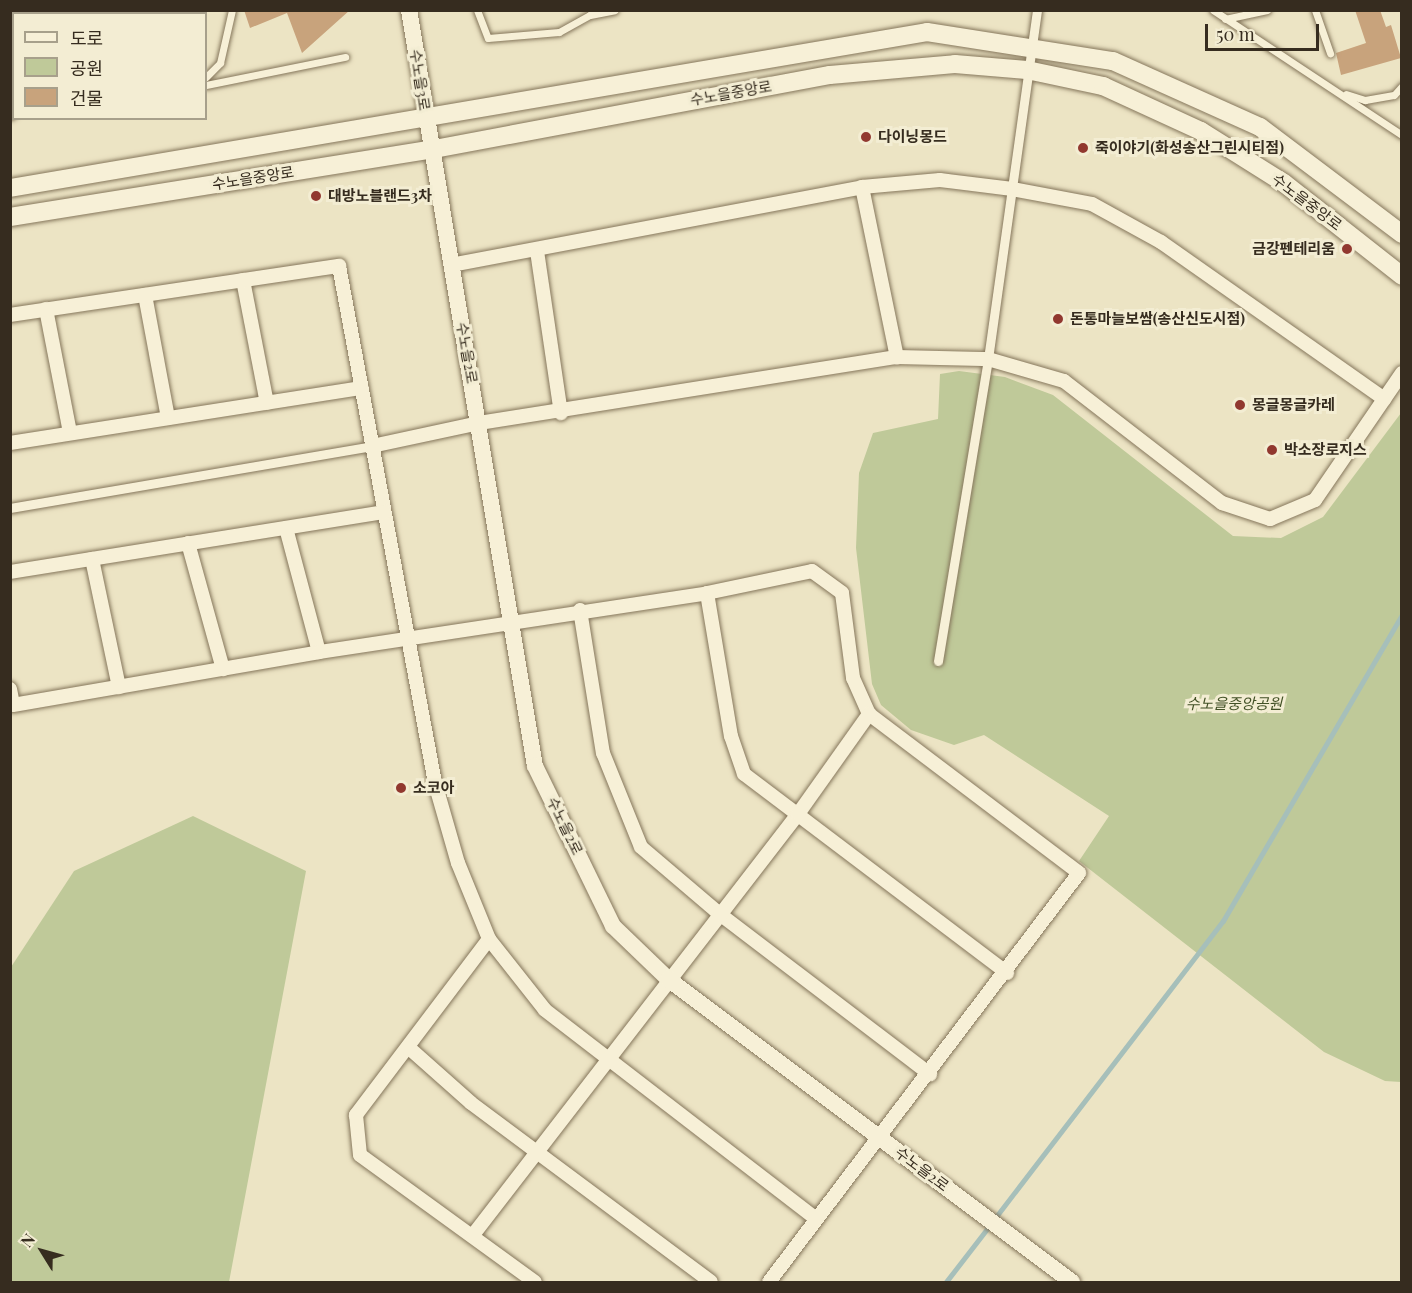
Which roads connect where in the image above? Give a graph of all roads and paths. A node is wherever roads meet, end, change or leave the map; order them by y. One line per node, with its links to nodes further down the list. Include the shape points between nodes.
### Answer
1 (232, 10): 16 (lane, via 220,63)
2 (409, 10): 20 (street, 수노을3로)
3 (477, 10): 11 (lane, via 488,38 559,32)
4 (581, 10): 11 (lane)
5 (615, 10): 11 (lane)
6 (1037, 10): 12 (street)
7 (1213, 10): 10 (lane)
8 (1267, 10): 10 (lane)
9 (1316, 10): 13 (lane)
10 (1225, 19): 19 (lane)
11 (578, 22)
12 (1031, 46): 15 (street); 20 (main road, 수노을중앙로, via 927,32); 27 (main road, 수노을중앙로, via 1113,61 1260,127)
13 (1330, 53)
14 (345, 57): 17 (lane)
15 (1027, 70): 22 (main road, 수노을중앙로, via 956,64 830,75); 25 (street); 30 (main road, 수노을중앙로, via 1103,86 1201,130 1284,183)
16 (207, 76)
17 (207, 85)
18 (1401, 86): 19 (lane, via 1394,95 1365,100)
19 (1338, 91): 21 (lane)
20 (426, 118): 22 (street, 수노을3로); 24 (main road, 수노을중앙로)
21 (1401, 135)
22 (429, 150): 26 (main road, 수노을중앙로); 29 (street, 수노을2로)
23 (862, 187): 25 (street, via 940,180); 28 (street); 35 (street)
24 (10, 188)
25 (1012, 189): 36 (street); 39 (street, via 1092,204 1151,236)
26 (10, 217)
27 (1401, 234)
28 (537, 251): 29 (street); 41 (street)
29 (451, 265): 43 (street, 수노을2로)
30 (1401, 276)
31 (243, 280): 32 (street); 38 (street, via 339,266); 40 (street)
32 (145, 295): 33 (street); 42 (street)
33 (46, 309): 34 (street); 44 (street)
34 (10, 315)
35 (897, 357): 36 (street); 41 (street)
36 (988, 359): 39 (street, via 1064,381 1222,503 1270,519 1315,500); 58 (street)
37 (1401, 373): 39 (street)
38 (362, 388): 40 (street); 46 (street)
39 (1384, 399)
40 (267, 402): 42 (street)
41 (561, 413): 43 (street)
42 (168, 418): 44 (street)
43 (479, 423): 46 (street); 55 (street, 수노을2로)
44 (70, 433): 45 (street)
45 (10, 443)
46 (372, 446): 47 (street); 48 (street)
47 (10, 508)
48 (384, 512): 49 (street); 56 (street)
49 (286, 528): 50 (street); 57 (street)
50 (188, 543): 51 (street); 59 (street)
51 (92, 559): 52 (street); 60 (street)
52 (10, 572)
53 (707, 593): 54 (street); 62 (street, via 812,572 842,592 853,678); 63 (street, via 731,736 744,774)
54 (580, 610): 55 (street); 64 (street, via 603,753 640,847)
55 (513, 622): 56 (street); 67 (street, 수노을2로, via 536,766 613,926)
56 (407, 639): 57 (street); 65 (street, via 438,794 458,863)
57 (319, 652): 59 (street)
58 (938, 661)
59 (223, 669): 60 (street)
60 (118, 687): 61 (street, via 13,705)
61 (10, 689)
62 (868, 714): 63 (street); 66 (street, via 1079,873)
63 (798, 814): 64 (street); 66 (street)
64 (721, 915): 67 (street); 70 (street)
65 (489, 939): 68 (street); 69 (street, via 545,1010)
66 (1007, 973): 70 (street)
67 (668, 979): 69 (street); 71 (street, 수노을2로)
68 (408, 1047): 72 (street, via 471,1103); 74 (street, via 356,1115 360,1155)
69 (606, 1059): 72 (street); 73 (street)
70 (930, 1074): 71 (street)
71 (880, 1137): 73 (street); 78 (street, 수노을2로)
72 (537, 1151): 74 (street); 76 (street)
73 (816, 1219): 77 (street)
74 (473, 1235): 75 (street)
75 (535, 1282)
76 (711, 1282)
77 (769, 1282)
78 (1072, 1282)

